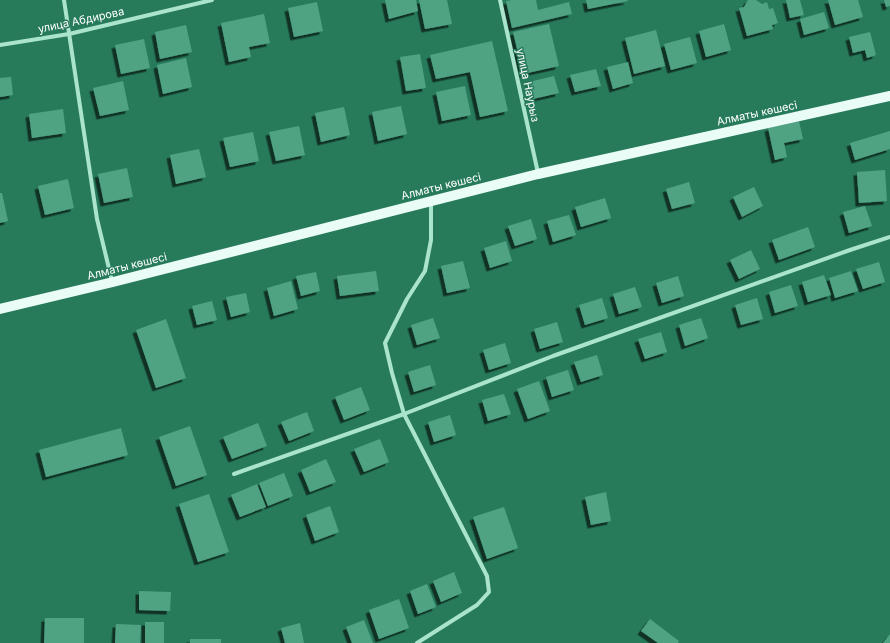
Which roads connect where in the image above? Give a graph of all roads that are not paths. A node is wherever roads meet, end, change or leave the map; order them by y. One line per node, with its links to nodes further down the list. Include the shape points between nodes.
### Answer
1 (64, 0): 4 (street)
2 (212, 0): 4 (street, улица Абдирова)
3 (500, 0): 7 (street, улица Наурыз)
4 (69, 34): 5 (street, улица Абдирова); 10 (street, via 97,219)
5 (0, 45)
6 (890, 96): 7 (main road, Алматы көшесі)
7 (538, 174): 8 (main road, Алматы көшесі)
8 (431, 201): 10 (main road, Алматы көшесі); 12 (street, via 431,240 425,271 407,299 385,343)
9 (890, 237): 12 (street, via 553,356)
10 (113, 282): 11 (main road, Алматы көшесі)
11 (0, 308)
12 (404, 414): 13 (street); 14 (street, via 487,576 488,592 477,605)
13 (234, 474)
14 (417, 643)

